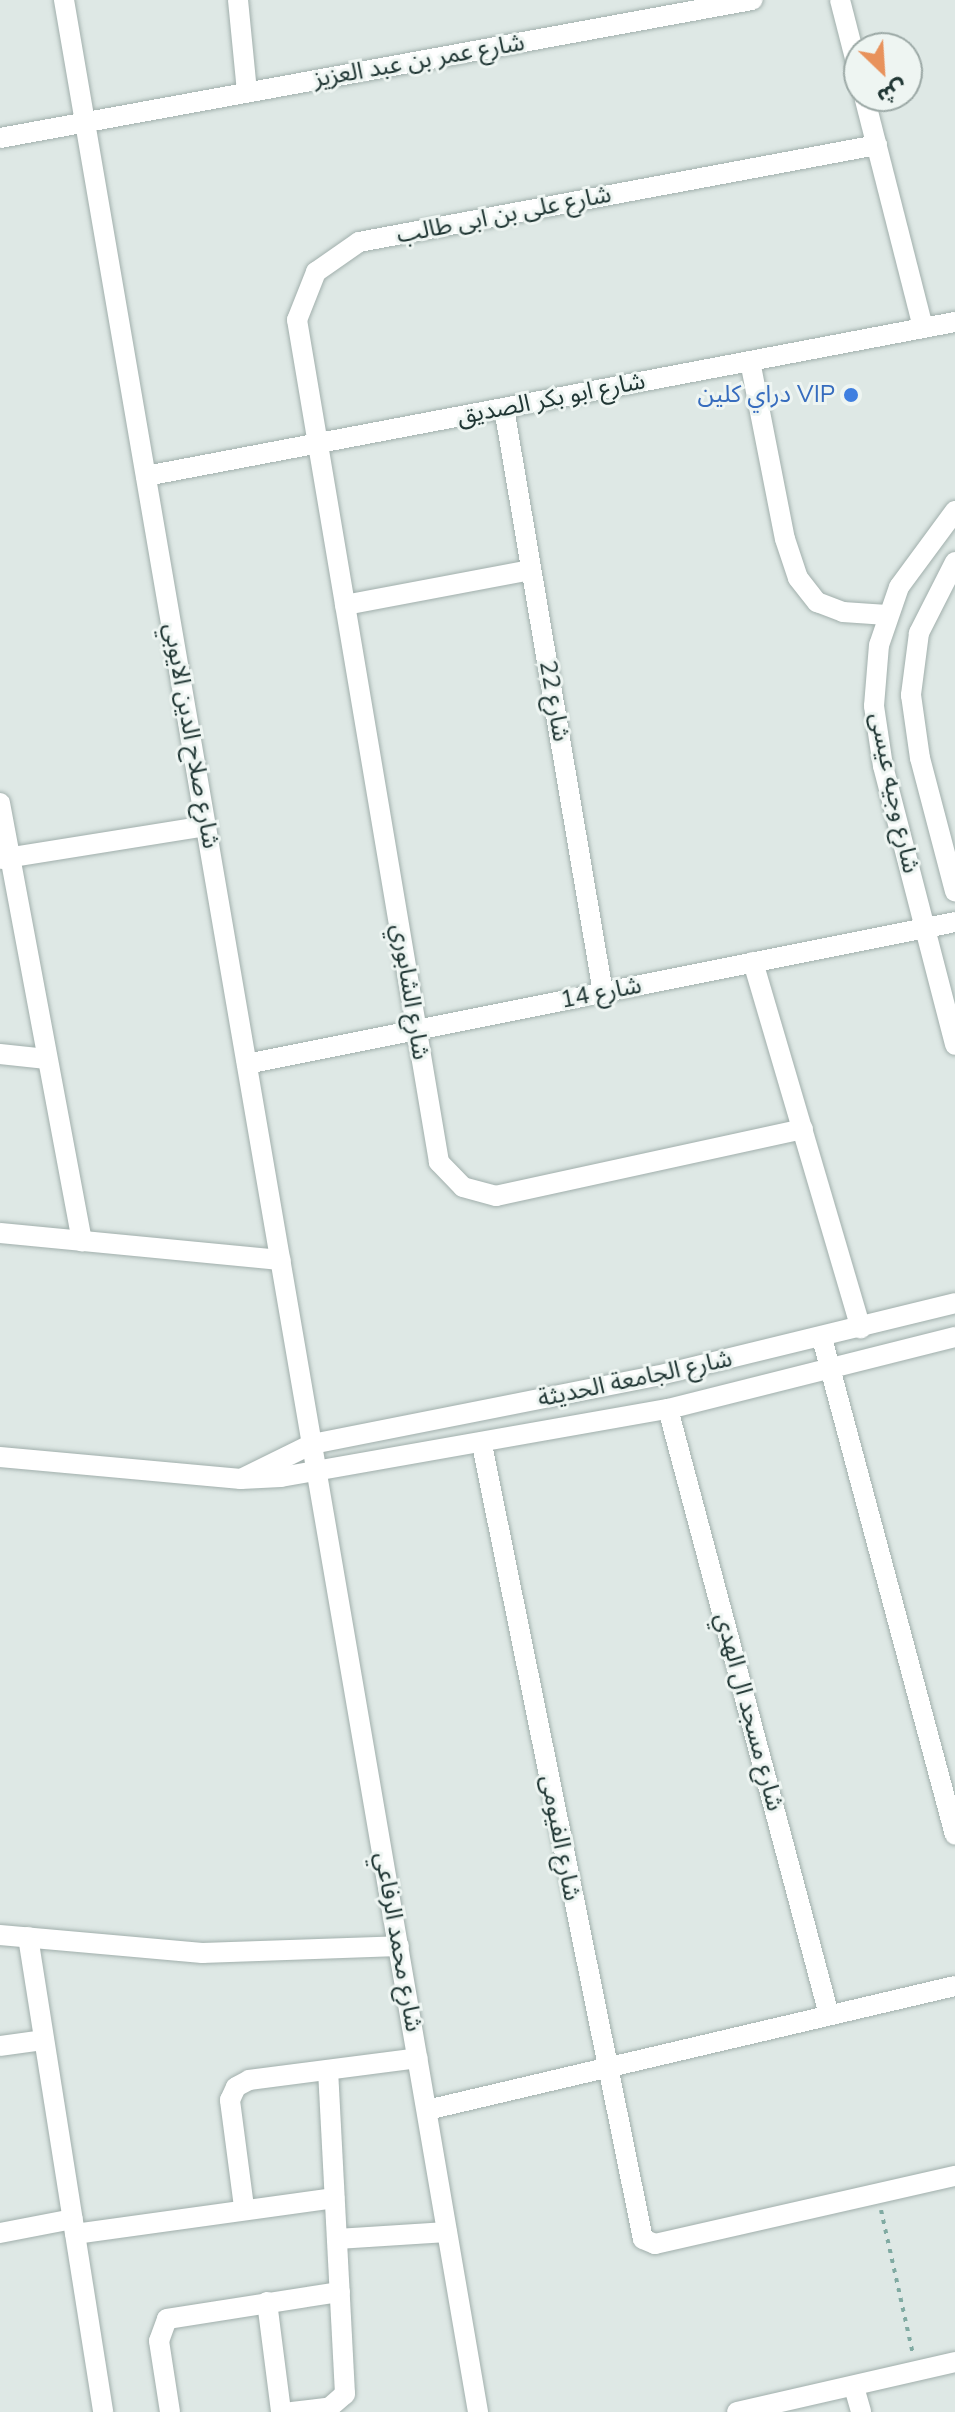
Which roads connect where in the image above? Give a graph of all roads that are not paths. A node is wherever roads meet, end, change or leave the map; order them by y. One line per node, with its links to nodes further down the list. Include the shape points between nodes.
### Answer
1 (64, 0): 8 (street, شارع صلاح الدين الايوبي)
2 (238, 0): 6 (street)
3 (752, 0): 6 (street, شارع عمر بن عبد العزيز)
4 (840, 0): 5 (street)
5 (848, 32)
6 (247, 92): 8 (street, شارع عمر بن عبد العزيز)
7 (868, 112): 10 (street)
8 (85, 122): 9 (street, شارع عمر بن عبد العزيز); 16 (street, شارع صلاح الدين الايوبي)
9 (0, 138)
10 (877, 145): 12 (street); 15 (street, شارع على بن ابى طالب, via 343,249 307,286 297,320)
11 (955, 322): 12 (street, شارع ابو بكر الصديق)
12 (923, 328): 13 (street, شارع ابو بكر الصديق)
13 (750, 361): 14 (street, شارع ابو بكر الصديق); 21 (street, via 785,539 798,578 817,602 843,612)
14 (504, 408): 15 (street, شارع ابو بكر الصديق); 19 (street, شارع 22)
15 (318, 444): 16 (street, شارع ابو بكر الصديق); 20 (street, شارع الشابوري)
16 (146, 476): 23 (street, شارع صلاح الدين الايوبي)
17 (955, 511): 21 (street, شارع وجيه عيسى, via 914,560)
18 (955, 562): 25 (street, شارع وجيه عيسى, via 919,633 911,695 920,758)
19 (531, 570): 20 (street); 29 (street, شارع 22)
20 (345, 605): 30 (street, شارع الشابوري)
21 (887, 615): 27 (street, شارع وجيه عيسى, via 875,675 876,736)
22 (0, 803): 24 (street)
23 (206, 826): 24 (street); 34 (street, شارع صلاح الدين الايوبي)
24 (5, 860): 33 (street)
25 (955, 891)
26 (955, 922): 27 (street, شارع 14)
27 (925, 928): 28 (street, شارع 14); 31 (street, شارع وجيه عيسى)
28 (753, 962): 29 (street, شارع 14); 35 (street)
29 (603, 993): 30 (street, شارع 14)
30 (417, 1031): 34 (street, شارع 14); 35 (street, شارع الشابوري, via 439,1162 478,1195 496,1196)
31 (955, 1045)
32 (0, 1054): 33 (street)
33 (47, 1059): 37 (street)
34 (247, 1064): 38 (street, شارع صلاح الدين الايوبي)
35 (803, 1129): 40 (street)
36 (0, 1233): 37 (street)
37 (82, 1241): 38 (street)
38 (281, 1260): 45 (street, شارع صلاح الدين الايوبي)
39 (955, 1303): 40 (street, شارع الجامعة الحديثة)
40 (861, 1328): 42 (street, شارع الجامعة الحديثة)
41 (955, 1337): 43 (street, شارع الجامعة الحديثة)
42 (822, 1338): 43 (street); 45 (street, شارع الجامعة الحديثة)
43 (830, 1370): 44 (street, شارع الجامعة الحديثة); 50 (street)
44 (668, 1409): 46 (street, شارع الجامعة الحديثة); 55 (street, شارع مسجد ال الهدي)
45 (312, 1444): 48 (street, شارع صلاح الدين الايوبي); 49 (street, شارع الجامعة الحديثة)
46 (482, 1445): 48 (street, شارع الجامعة الحديثة); 59 (street, شارع الفيومى)
47 (0, 1457): 49 (street, شارع الجامعة الحديثة)
48 (318, 1473): 49 (street, شارع الجامعة الحديثة); 53 (street, شارع محمد الرفاعي)
49 (241, 1479)
50 (955, 1835)
51 (0, 1935): 52 (street)
52 (28, 1937): 53 (street, via 202,1953); 56 (street)
53 (399, 1946): 58 (street, شارع محمد الرفاعي)
54 (955, 1986): 55 (street)
55 (829, 2015): 59 (street)
56 (44, 2040): 57 (street); 65 (street)
57 (0, 2046)
58 (418, 2058): 60 (street); 61 (street, شارع محمد الرفاعي)
59 (606, 2068): 61 (street); 62 (street, شارع الفيومى, via 640,2231 655,2244)
60 (328, 2070): 63 (street); 64 (street, via 249,2080 232,2093)
61 (427, 2110): 66 (street, شارع محمد الرفاعي)
62 (955, 2176)
63 (335, 2198): 64 (street); 68 (street)
64 (244, 2207): 65 (street)
65 (74, 2226): 67 (street); 73 (street)
66 (447, 2232): 68 (street); 77 (street, شارع محمد الرفاعي)
67 (0, 2233)
68 (337, 2239): 69 (street)
69 (340, 2292): 70 (street); 76 (street, via 345,2394 330,2407)
70 (267, 2302): 74 (street, via 167,2319 159,2341); 75 (street)
71 (955, 2362): 72 (street)
72 (854, 2387): 78 (street); 79 (street)
73 (103, 2412)
74 (170, 2412)
75 (281, 2412)
76 (292, 2412)
77 (478, 2412)
78 (737, 2412)
79 (861, 2412)

